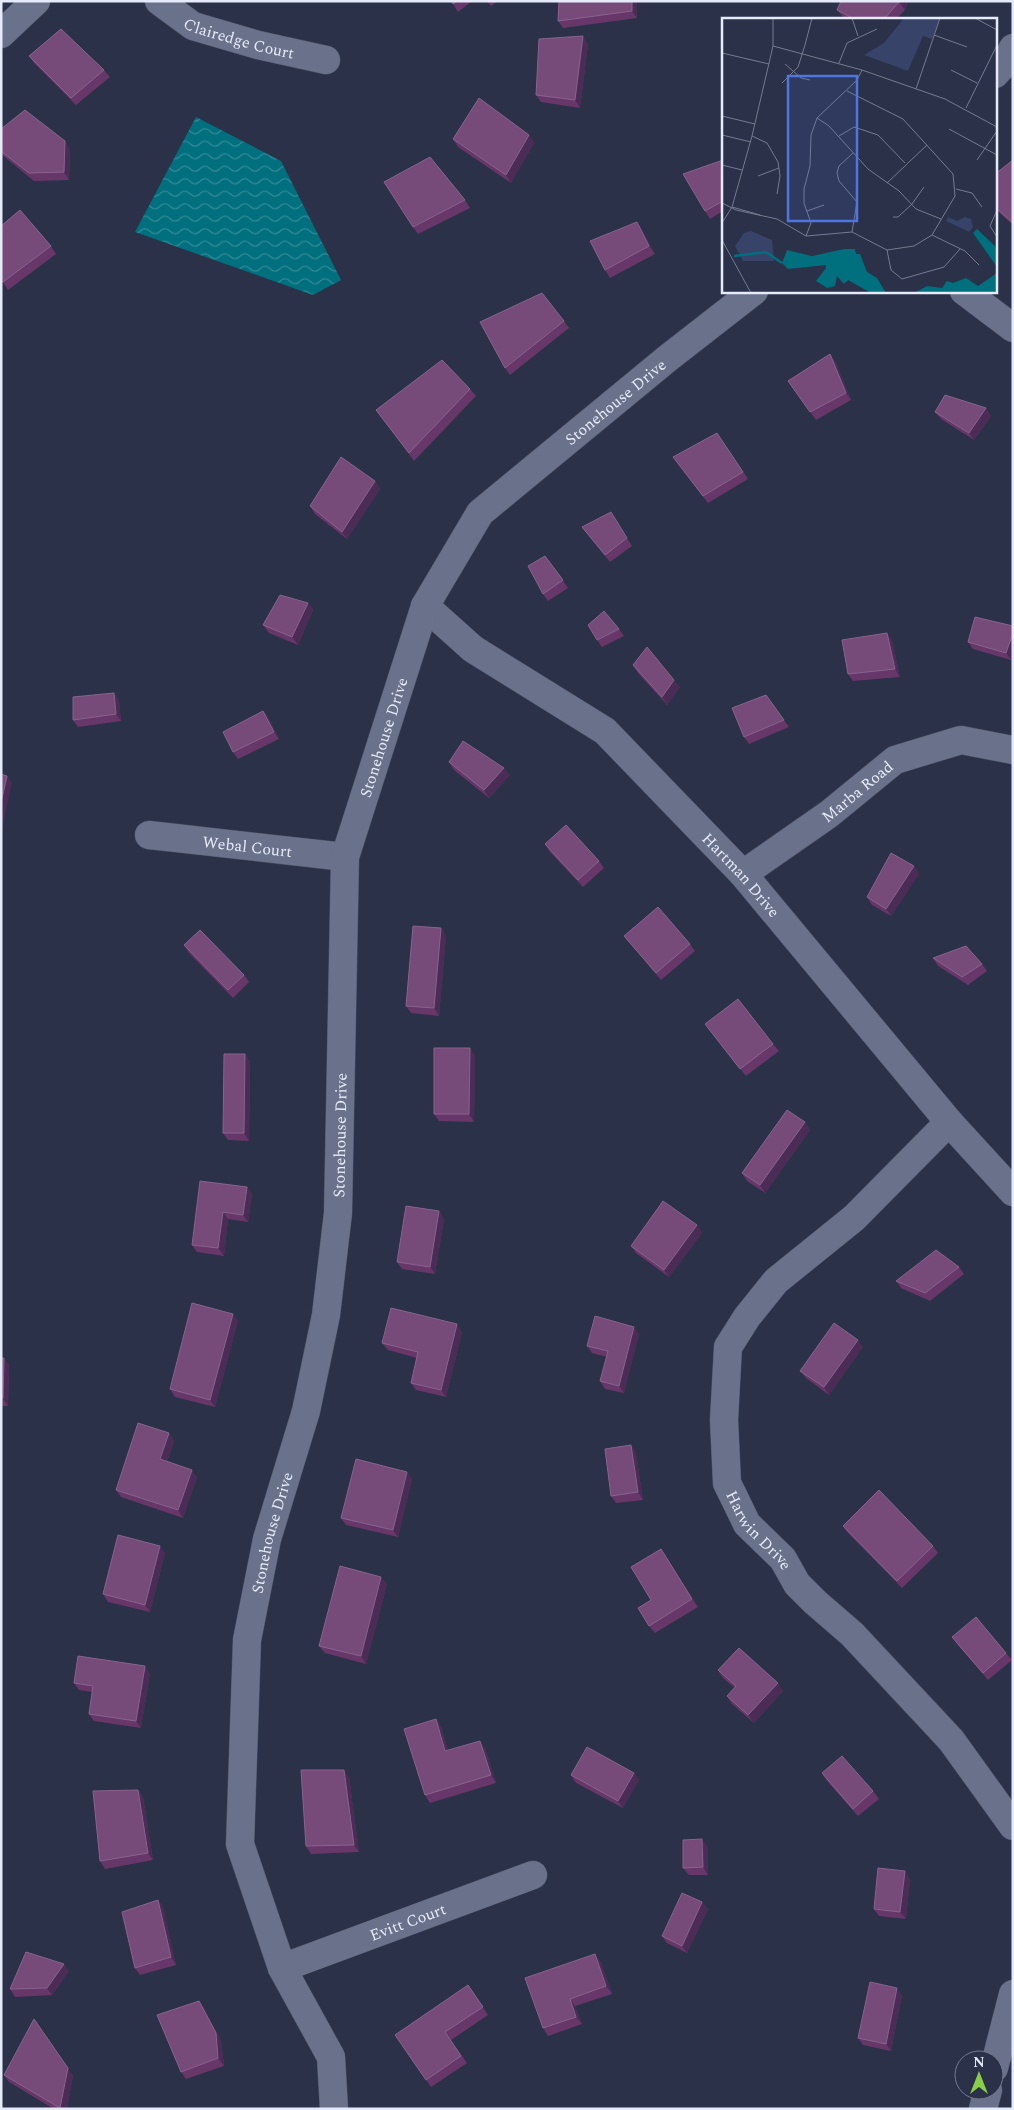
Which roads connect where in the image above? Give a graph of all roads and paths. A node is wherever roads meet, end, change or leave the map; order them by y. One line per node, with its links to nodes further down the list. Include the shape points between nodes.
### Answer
1 (36, 1): 3 (street)
2 (158, 1): 5 (street, Clairedge Court, via 193,26 258,46)
3 (1, 34)
4 (1013, 48): 6 (street)
5 (326, 60)
6 (996, 73)
7 (753, 292): 10 (street, Stonehouse Drive, via 480,513)
8 (965, 292): 9 (street)
9 (1013, 328)
10 (425, 606): 13 (street, Stonehouse Drive); 14 (street, Hartman Drive, via 473,649 605,731)
11 (1013, 750): 14 (street, Marba Road, via 961,740 895,760 829,814)
12 (149, 835): 13 (street, Webal Court)
13 (345, 857): 19 (street, Stonehouse Drive, via 338,1214 326,1315 306,1411 267,1539 247,1640 240,1844)
14 (743, 874): 15 (street, Hartman Drive)
15 (948, 1122): 16 (street, Hartman Drive); 17 (street, Harwin Drive, via 854,1218 776,1282 728,1347 724,1420 727,1483 747,1524 783,1559 797,1584 852,1634 951,1740)
16 (1013, 1192)
17 (1013, 1826)
18 (533, 1875): 19 (street, Evitt Court)
19 (282, 1968): 22 (street, Stonehouse Drive, via 331,2057)
20 (1013, 1994): 21 (street)
21 (999, 2050)
22 (334, 2109)

